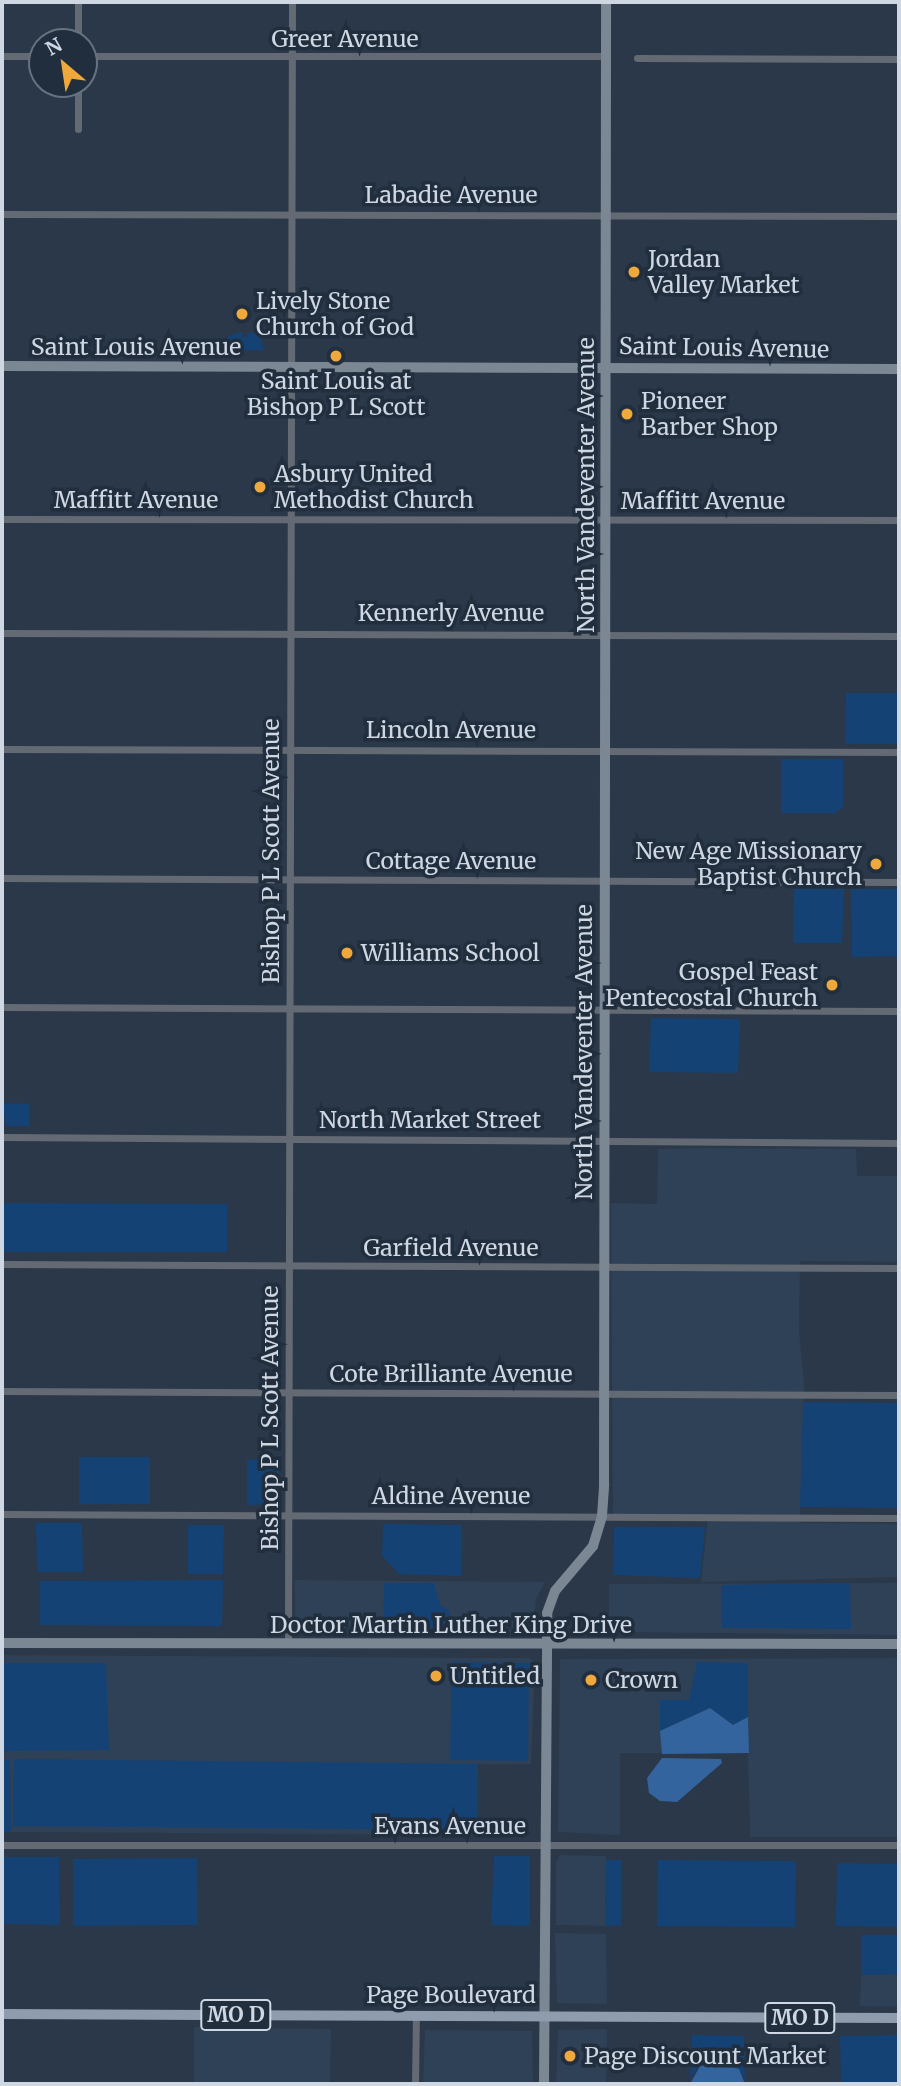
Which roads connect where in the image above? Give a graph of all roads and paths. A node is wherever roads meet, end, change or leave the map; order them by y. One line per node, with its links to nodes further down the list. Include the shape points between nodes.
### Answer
1 (78, 2): 4 (street)
2 (292, 2): 9 (street, Bishop P L Scott Avenue)
3 (606, 2): 8 (main road, North Vandeventer Avenue)
4 (78, 28)
5 (2, 56): 6 (street)
6 (28, 56)
7 (98, 56): 9 (street, Greer Avenue)
8 (606, 56): 9 (street, Greer Avenue); 16 (main road, North Vandeventer Avenue)
9 (293, 58): 15 (street, Bishop P L Scott Avenue)
10 (637, 58): 11 (street)
11 (899, 59)
12 (78, 98): 13 (street)
13 (78, 129)
14 (2, 214): 15 (street, Labadie Avenue)
15 (293, 214): 16 (street, Labadie Avenue); 20 (street, Bishop P L Scott Avenue)
16 (606, 216): 17 (street, Labadie Avenue); 19 (main road, North Vandeventer Avenue)
17 (899, 216)
18 (2, 366): 20 (main road, Saint Louis Avenue)
19 (605, 366): 20 (main road, Saint Louis Avenue); 21 (main road, Saint Louis Avenue); 24 (main road, North Vandeventer Avenue)
20 (292, 368): 23 (street, Bishop P L Scott Avenue)
21 (899, 369)
22 (2, 519): 23 (street, Maffitt Avenue)
23 (290, 520): 24 (street, Maffitt Avenue); 26 (street, Bishop P L Scott Avenue)
24 (605, 520): 25 (street, Maffitt Avenue); 27 (main road, North Vandeventer Avenue)
25 (899, 520)
26 (290, 631): 27 (street, Kennerly Avenue); 28 (street, Kennerly Avenue); 31 (street, Bishop P L Scott Avenue)
27 (604, 632): 29 (street, Kennerly Avenue); 32 (main road, North Vandeventer Avenue)
28 (2, 633)
29 (899, 636)
30 (2, 749): 31 (street, Lincoln Avenue)
31 (290, 749): 32 (street, Lincoln Avenue); 35 (street, Bishop P L Scott Avenue)
32 (604, 750): 33 (street, Lincoln Avenue); 36 (main road, North Vandeventer Avenue)
33 (899, 752)
34 (2, 878): 35 (street, Cottage Avenue)
35 (290, 880): 36 (street, Cottage Avenue); 39 (street, Bishop P L Scott Avenue)
36 (604, 881): 37 (street, Cottage Avenue); 40 (main road, North Vandeventer Avenue)
37 (899, 882)
38 (2, 1007): 39 (street)
39 (290, 1009): 40 (street); 43 (street, Bishop P L Scott Avenue)
40 (604, 1010): 41 (street); 44 (main road, North Vandeventer Avenue)
41 (899, 1012)
42 (2, 1137): 43 (street, North Market Street)
43 (290, 1139): 44 (street, North Market Street); 47 (street, Bishop P L Scott Avenue)
44 (603, 1140): 45 (street, North Market Street); 48 (main road, North Vandeventer Avenue)
45 (899, 1143)
46 (2, 1264): 47 (street, Garfield Avenue)
47 (290, 1266): 48 (street, Garfield Avenue); 51 (street, Bishop P L Scott Avenue)
48 (603, 1267): 49 (street, Garfield Avenue); 52 (main road, North Vandeventer Avenue)
49 (899, 1268)
50 (2, 1391): 51 (street, Cote Brilliante Avenue)
51 (288, 1393): 52 (street, Cote Brilliante Avenue); 55 (street, Bishop P L Scott Avenue)
52 (603, 1393): 53 (street, Cote Brilliante Avenue); 56 (main road, North Vandeventer Avenue)
53 (899, 1395)
54 (2, 1514): 55 (street, Aldine Avenue)
55 (288, 1515): 56 (street, Aldine Avenue); 59 (street, Bishop P L Scott Avenue)
56 (602, 1516): 57 (street, Aldine Avenue); 61 (main road, North Vandeventer Avenue, via 593,1546 549,1603)
57 (899, 1518)
58 (2, 1643): 59 (main road, Doctor Martin Luther King Drive)
59 (288, 1643): 61 (main road, Doctor Martin Luther King Drive)
60 (899, 1644): 61 (main road, Doctor Martin Luther King Drive)
61 (545, 1646): 63 (main road, North Vandeventer Avenue)
62 (2, 1845): 63 (street, Evans Avenue)
63 (545, 1845): 64 (street, Evans Avenue); 67 (main road, North Vandeventer Avenue)
64 (899, 1845)
65 (2, 2014): 66 (main road, Page Boulevard / MO D)
66 (416, 2016): 67 (main road, Page Boulevard / MO D); 69 (street)
67 (544, 2017): 68 (main road, Page Boulevard / MO D); 70 (main road, North Vandeventer Avenue)
68 (899, 2018)
69 (415, 2084)
70 (544, 2084)

